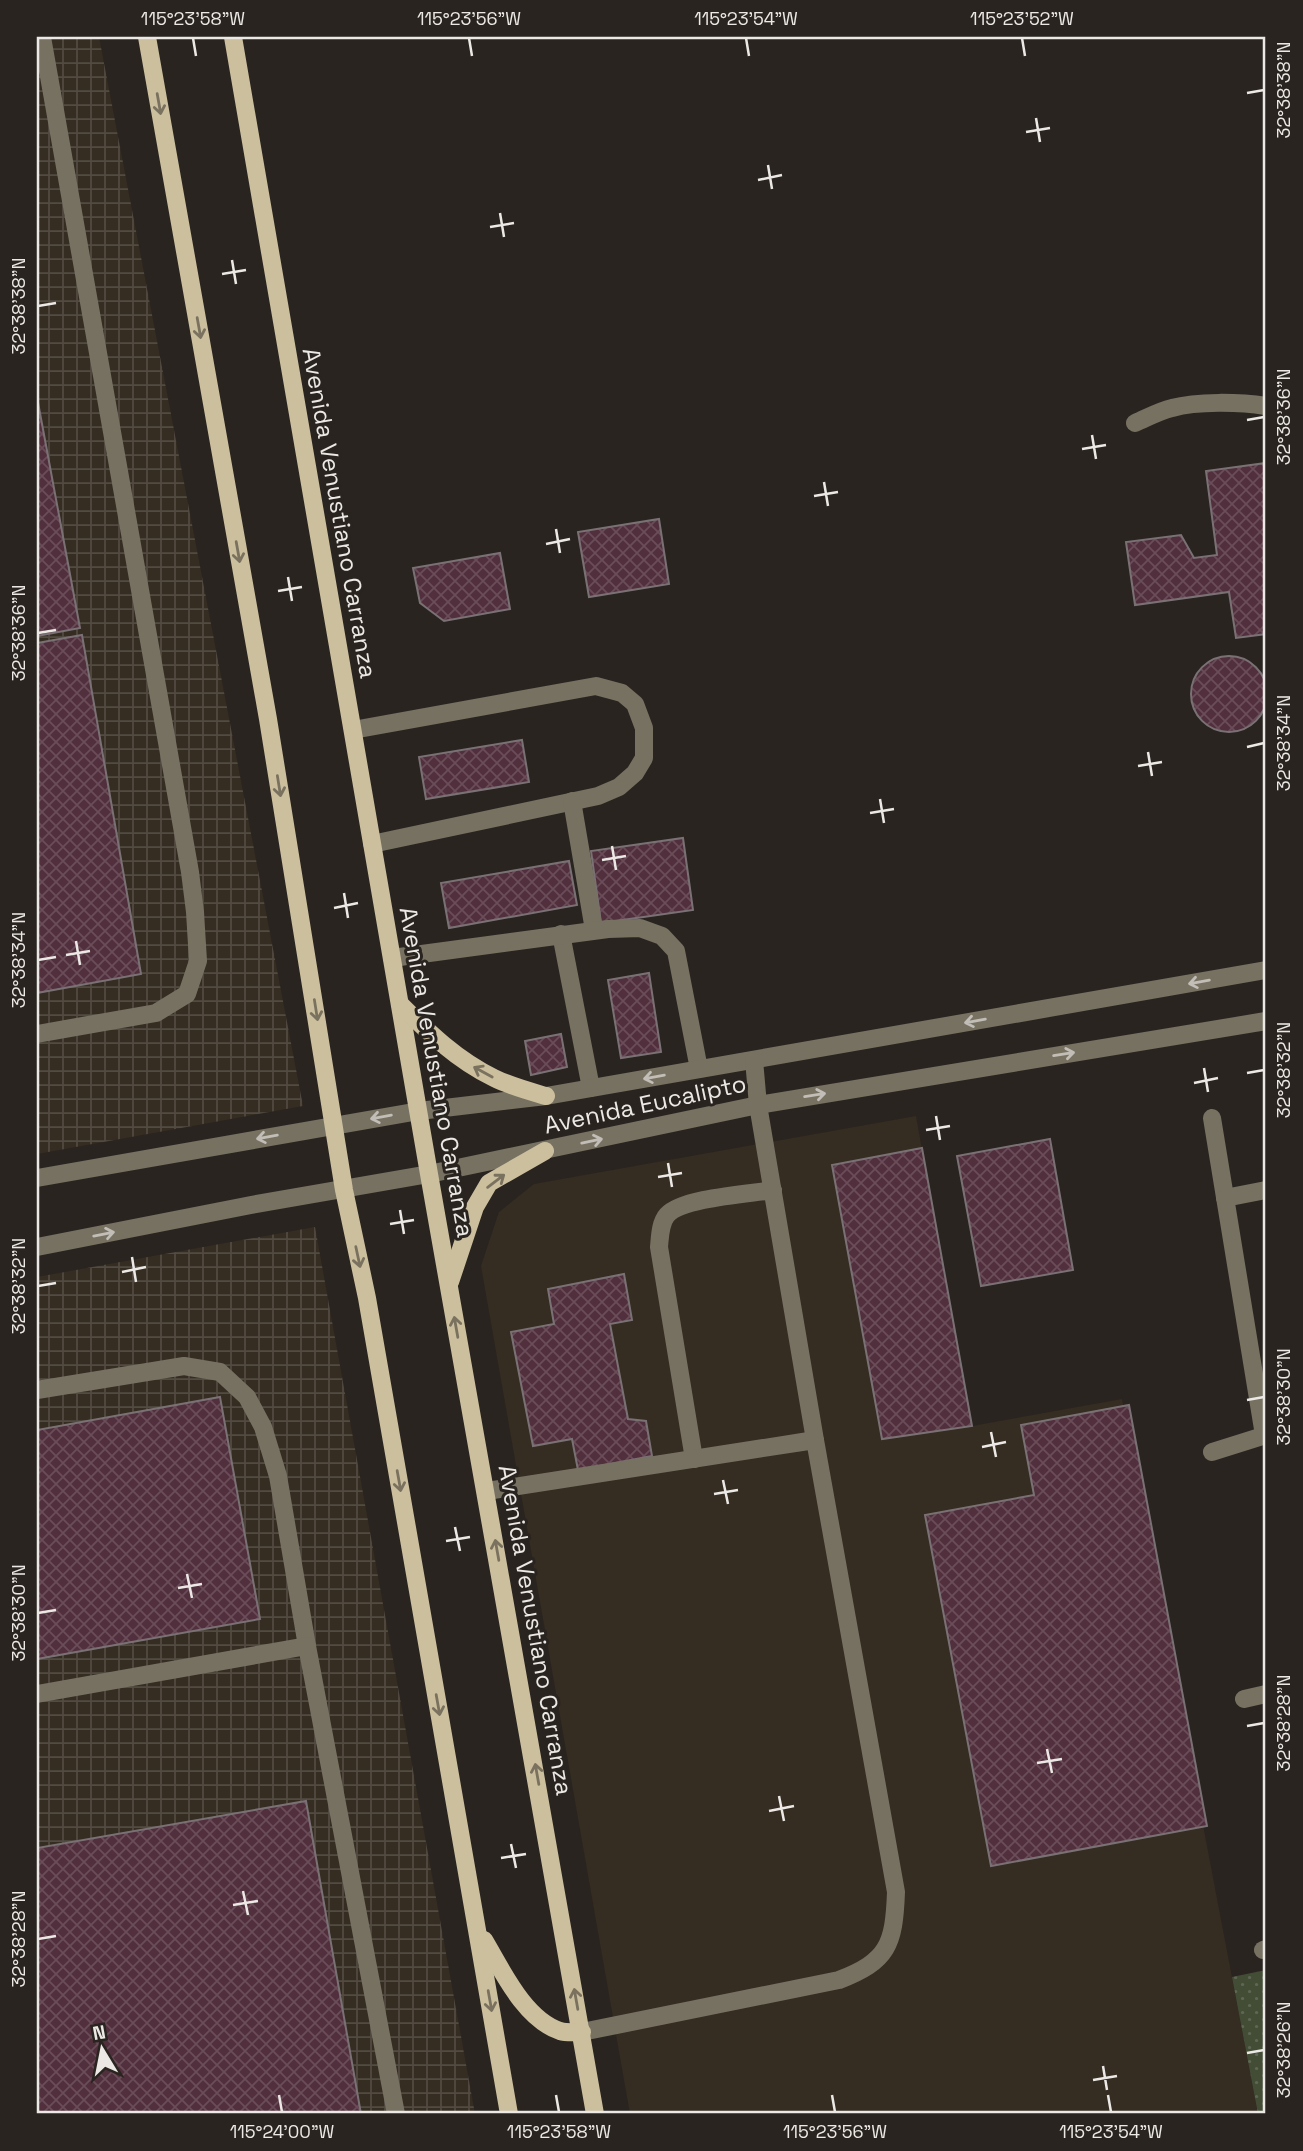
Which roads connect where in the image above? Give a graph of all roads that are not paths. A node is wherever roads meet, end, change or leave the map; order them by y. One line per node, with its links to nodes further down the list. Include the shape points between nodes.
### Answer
1 (42, 37): 15 (street, via 190,872 198,961 187,994 156,1013)
2 (147, 37): 23 (main road, one-way to 23)
3 (233, 37): 6 (main road, Avenida Venustiano Carranza)
4 (1266, 406): 5 (street, via 1217,403 1172,408)
5 (1135, 423)
6 (352, 730): 7 (street, via 596,686 622,693 635,704 643,728 644,758 619,787); 8 (main road, Avenida Venustiano Carranza)
7 (572, 801): 8 (street); 9 (street)
8 (372, 844): 11 (main road, Avenida Venustiano Carranza)
9 (594, 930): 10 (street); 17 (street, via 640,928 662,936 676,951)
10 (561, 934): 11 (street); 18 (street)
11 (392, 958): 13 (main road, Avenida Venustiano Carranza)
12 (1266, 970): 16 (street, Avenida Eucalipto, one-way to 16)
13 (400, 1004): 19 (main road, one-way to 13, via 497,1080 464,1062); 21 (main road, Avenida Venustiano Carranza)
14 (1266, 1021): 20 (street, Avenida Eucalipto, one-way to 14)
15 (37, 1034)
16 (754, 1060): 17 (street, Avenida Eucalipto); 20 (street)
17 (699, 1069): 18 (street, Avenida Eucalipto, one-way to 18)
18 (591, 1088): 19 (street, Avenida Eucalipto)
19 (546, 1096): 21 (street, Avenida Eucalipto)
20 (758, 1105): 24 (street, Avenida Eucalipto, one-way to 20); 28 (street)
21 (419, 1111): 23 (street, Avenida Eucalipto, one-way to 23); 25 (main road, Avenida Venustiano Carranza)
22 (1212, 1118): 30 (street)
23 (335, 1125): 26 (street, Avenida Eucalipto, one-way to 26); 27 (main road)
24 (545, 1151): 25 (street, Avenida Eucalipto); 32 (main road, one-way to 24, via 475,1207 489,1183)
25 (429, 1174): 27 (street, Avenida Eucalipto); 32 (main road, Avenida Venustiano Carranza)
26 (37, 1178)
27 (344, 1190): 31 (street, Avenida Eucalipto, one-way to 27); 43 (main road, one-way to 43)
28 (773, 1190): 35 (street); 37 (street, via 677,1207 661,1228 660,1247)
29 (1266, 1190): 30 (street)
30 (1225, 1198): 34 (street)
31 (37, 1247)
32 (449, 1286): 38 (main road, Avenida Venustiano Carranza, one-way to 32)
33 (37, 1390): 39 (street, via 184,1366 220,1372 247,1397 263,1427 278,1476)
34 (1265, 1435): 36 (street)
35 (815, 1440): 37 (street); 44 (street, via 896,1892 891,1936 881,1956 839,1980)
36 (1212, 1452)
37 (694, 1459): 38 (street)
38 (487, 1491): 44 (main road, Avenida Venustiano Carranza, one-way to 38)
39 (307, 1646): 40 (street); 45 (street)
40 (37, 1693)
41 (1266, 1694): 42 (street)
42 (1244, 1699)
43 (477, 1927): 44 (main road, via 518,1997 542,2021 562,2032); 46 (main road, one-way to 46)
44 (582, 2032): 47 (main road, Avenida Venustiano Carranza)
45 (396, 2114)
46 (509, 2114)
47 (595, 2114)

